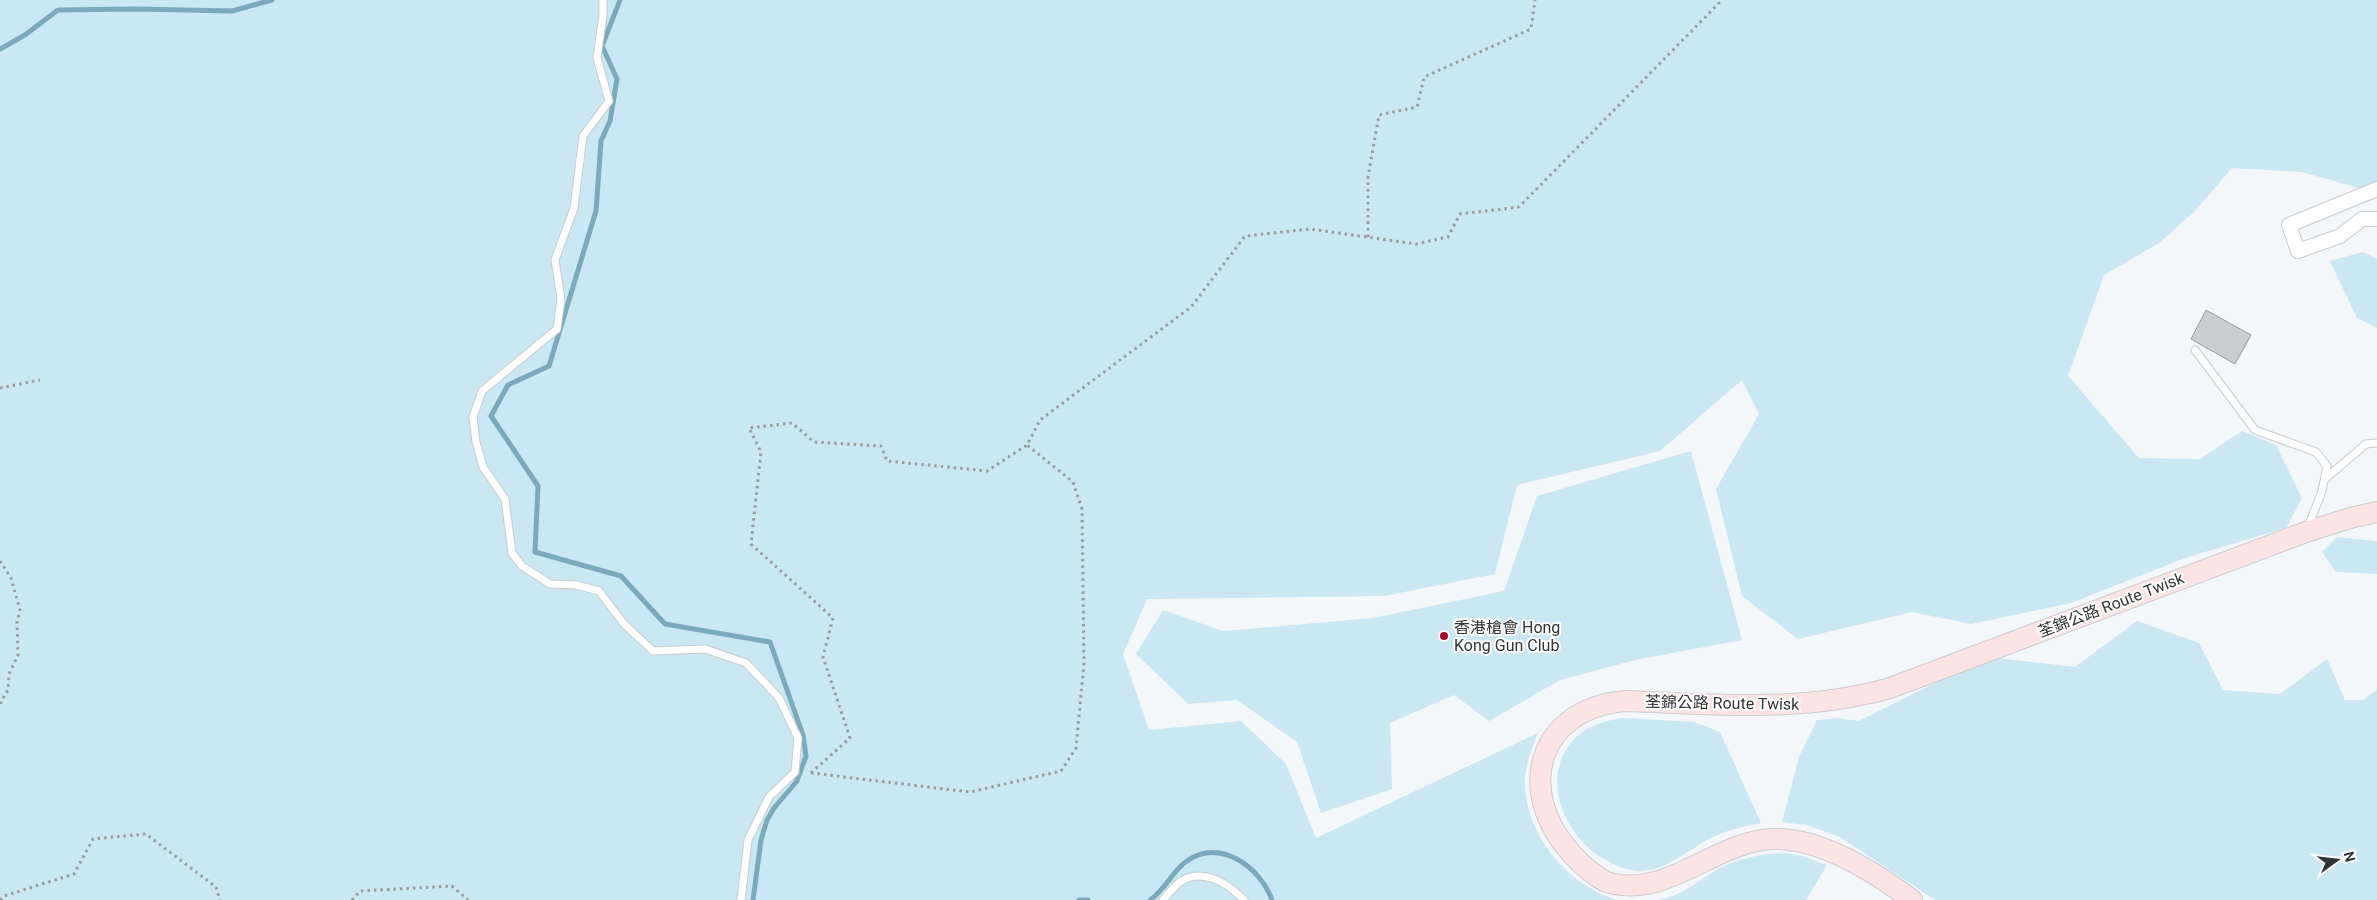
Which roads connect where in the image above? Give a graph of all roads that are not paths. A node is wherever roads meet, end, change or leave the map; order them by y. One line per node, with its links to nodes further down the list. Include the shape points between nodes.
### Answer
1 (603, 0): 9 (lane, via 597,58 609,101 582,136 574,208 555,260 562,299 557,329 482,391 473,416 476,442 483,467 505,499 512,553 522,566 550,584 576,585 599,591 624,624 653,650 705,648 746,662 779,698 798,738 795,772 769,797 748,840)
2 (2377, 189): 3 (street, via 2289,225 2298,251 2340,236 2362,219)
3 (2377, 219)
4 (2195, 350): 6 (lane, via 2255,430 2316,452 2327,466)
5 (2377, 443): 6 (lane, via 2366,444)
6 (2326, 478): 8 (lane)
7 (2377, 512): 8 (main road, 荃錦公路 Route Twisk)
8 (2306, 532): 12 (main road, 荃錦公路 Route Twisk, via 1862,696 1784,705 1608,702 1584,710 1566,722 1550,741 1543,759 1540,788 1549,823 1577,860 1607,882 1632,889 1655,888 1745,844 1786,840 1833,852)
9 (741, 900)
10 (1164, 900): 11 (lane, via 1179,882 1198,875 1220,880)
11 (1244, 900)
12 (1912, 900)

